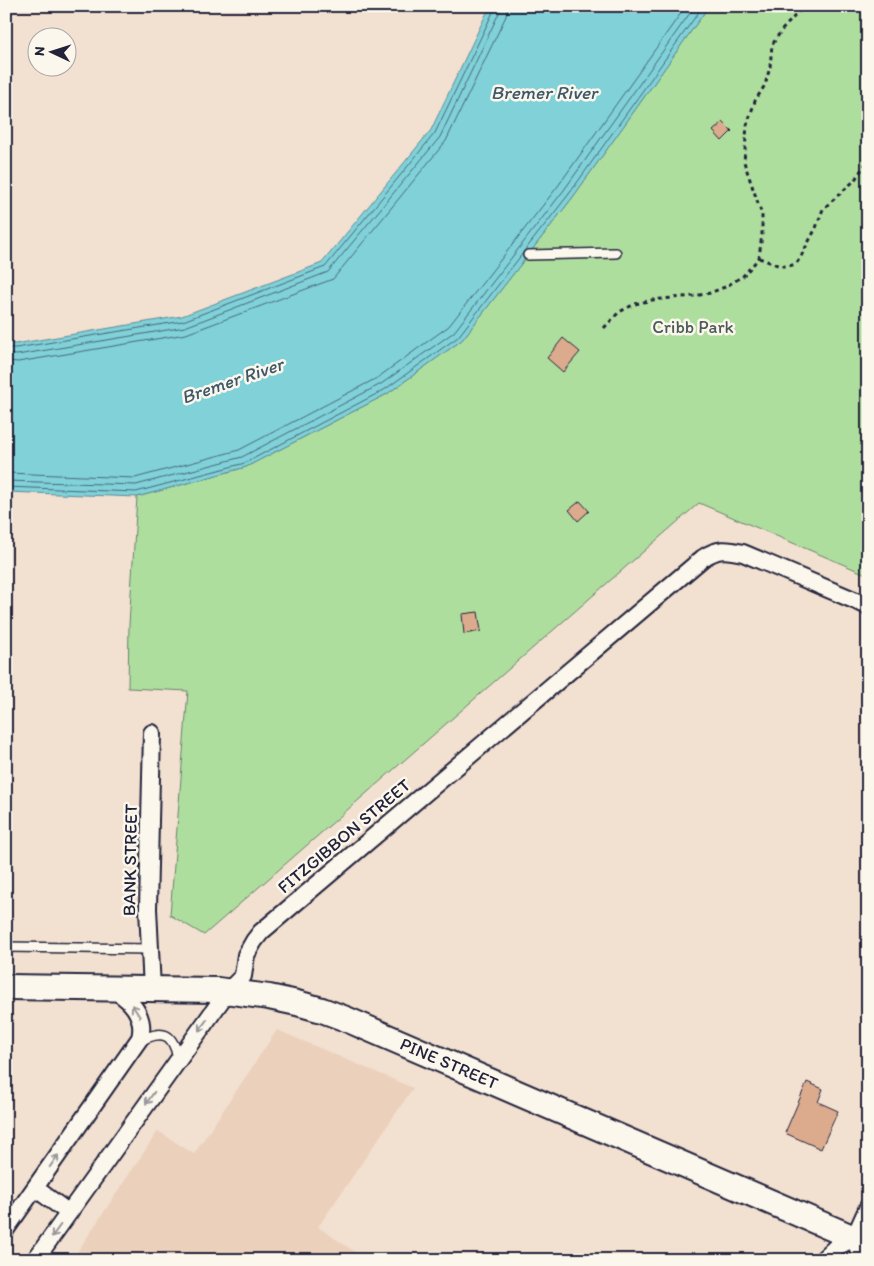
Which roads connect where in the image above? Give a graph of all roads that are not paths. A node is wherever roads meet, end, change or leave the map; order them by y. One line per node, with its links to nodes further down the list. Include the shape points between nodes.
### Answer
1 (616, 253): 2 (lane)
2 (528, 255)
3 (868, 606): 10 (street, FITZGIBBON STREET, via 743,553 715,551 703,558 261,932 246,955 242,976)
4 (152, 732): 6 (street, BANK STREET)
5 (6, 947): 6 (lane)
6 (150, 949): 9 (street, BANK STREET)
7 (6, 987): 8 (main road, PINE STREET)
8 (112, 989): 9 (main road, PINE STREET); 11 (street, one-way to 8, via 142,1030 140,1015 129,1001)
9 (152, 989): 10 (main road, PINE STREET)
10 (228, 991): 12 (street, FITZGIBBON STREET, one-way to 12); 17 (main road, PINE STREET, via 297,1003 338,1016)
11 (139, 1042): 12 (lane, via 156,1035 167,1036); 13 (street, one-way to 11)
12 (179, 1058): 15 (street, FITZGIBBON STREET, one-way to 15)
13 (35, 1188): 15 (street); 16 (street)
14 (868, 1207): 17 (street)
15 (69, 1212): 18 (street, FITZGIBBON STREET, one-way to 18)
16 (6, 1230)
17 (861, 1247): 19 (street, via 835,1248)
18 (35, 1260)
19 (822, 1260)

